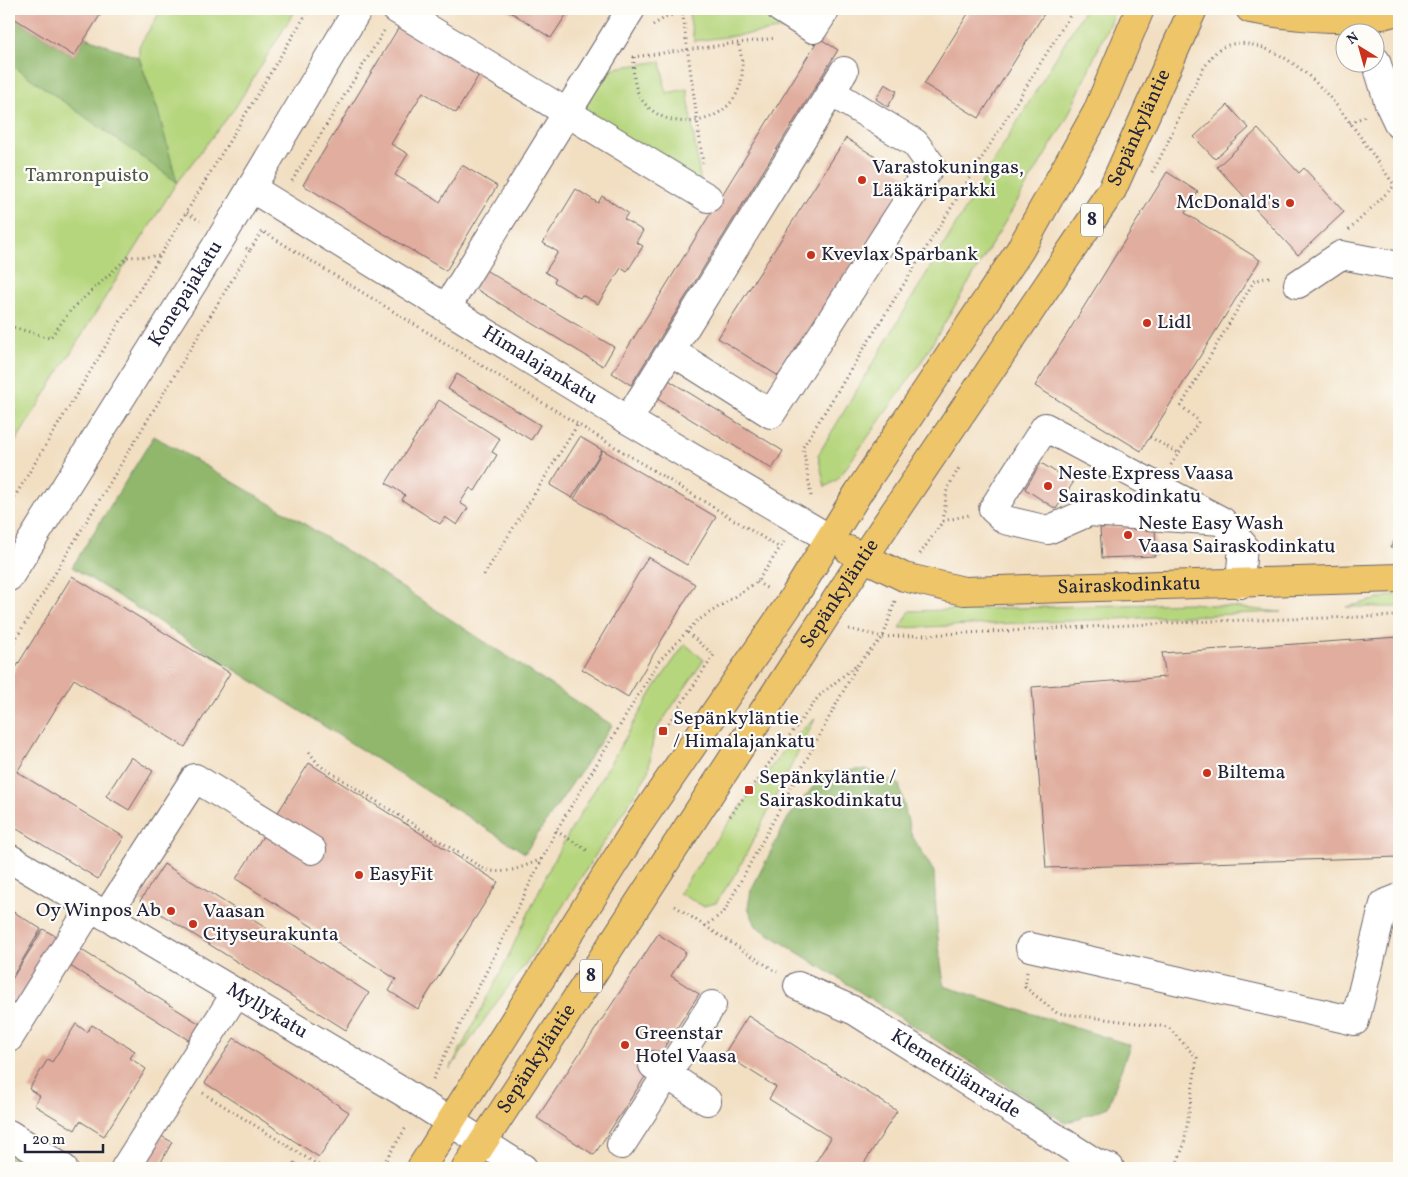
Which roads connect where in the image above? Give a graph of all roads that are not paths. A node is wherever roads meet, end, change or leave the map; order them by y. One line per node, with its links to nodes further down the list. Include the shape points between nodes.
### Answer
1 (358, 9): 14 (street, Konepajakatu)
2 (397, 9): 12 (street)
3 (826, 9): 8 (street, via 814,29)
4 (1140, 9): 22 (main road, Sepänkyläntie / 8, via 1096,112 1020,250)
5 (1193, 9): 23 (main road, Sepänkyläntie / 8, via 1112,190)
6 (1250, 9): 10 (main road)
7 (1399, 10): 10 (main road)
8 (791, 15)
9 (641, 18): 12 (street, via 598,62)
10 (1366, 20)
11 (1379, 72): 13 (street)
12 (567, 112): 15 (street); 18 (street)
13 (1399, 125)
14 (251, 188): 18 (street, Himalajankatu); 24 (street, Konepajakatu)
15 (708, 198)
16 (1399, 266): 17 (street, via 1341,255)
17 (1298, 284)
18 (447, 308): 20 (street, Himalajankatu)
19 (671, 351): 19 (street, via 771,414 931,165 915,143 837,82); 20 (street)
20 (628, 420): 22 (street, Himalajankatu)
21 (1222, 521): 21 (street, via 1045,427 993,510 1005,520 1048,530 1089,512); 26 (street, via 1243,545)
22 (830, 540): 23 (main road, Sairaskodinkatu); 39 (main road, Sepänkyläntie / 8, via 638,825)
23 (864, 557): 26 (main road, Sairaskodinkatu, via 904,577 964,591); 41 (main road, Sepänkyläntie / 8)
24 (9, 577)
25 (1399, 578): 26 (main road, Sairaskodinkatu)
26 (1240, 584)
27 (312, 850): 30 (street, via 195,778)
28 (9, 858): 30 (street, Myllykatu)
29 (1399, 898): 32 (street, via 1384,904 1355,1021)
30 (91, 907): 31 (street); 34 (street, Myllykatu); 36 (street)
31 (52, 935)
32 (1030, 947)
33 (798, 986): 43 (street, Klemettilänraide, via 854,1011)
34 (236, 993): 39 (street, Myllykatu); 45 (street)
35 (712, 1005): 37 (street)
36 (9, 1038)
37 (660, 1070): 38 (street); 42 (street)
38 (707, 1102)
39 (449, 1121): 41 (street, Myllykatu); 46 (main road, Sepänkyläntie / 8)
40 (9, 1134): 44 (street)
41 (483, 1142): 47 (main road, Sepänkyläntie / 8); 48 (street, Myllykatu)
42 (621, 1145)
43 (1099, 1167)
44 (63, 1168)
45 (125, 1168)
46 (421, 1168)
47 (466, 1168)
48 (523, 1168)

